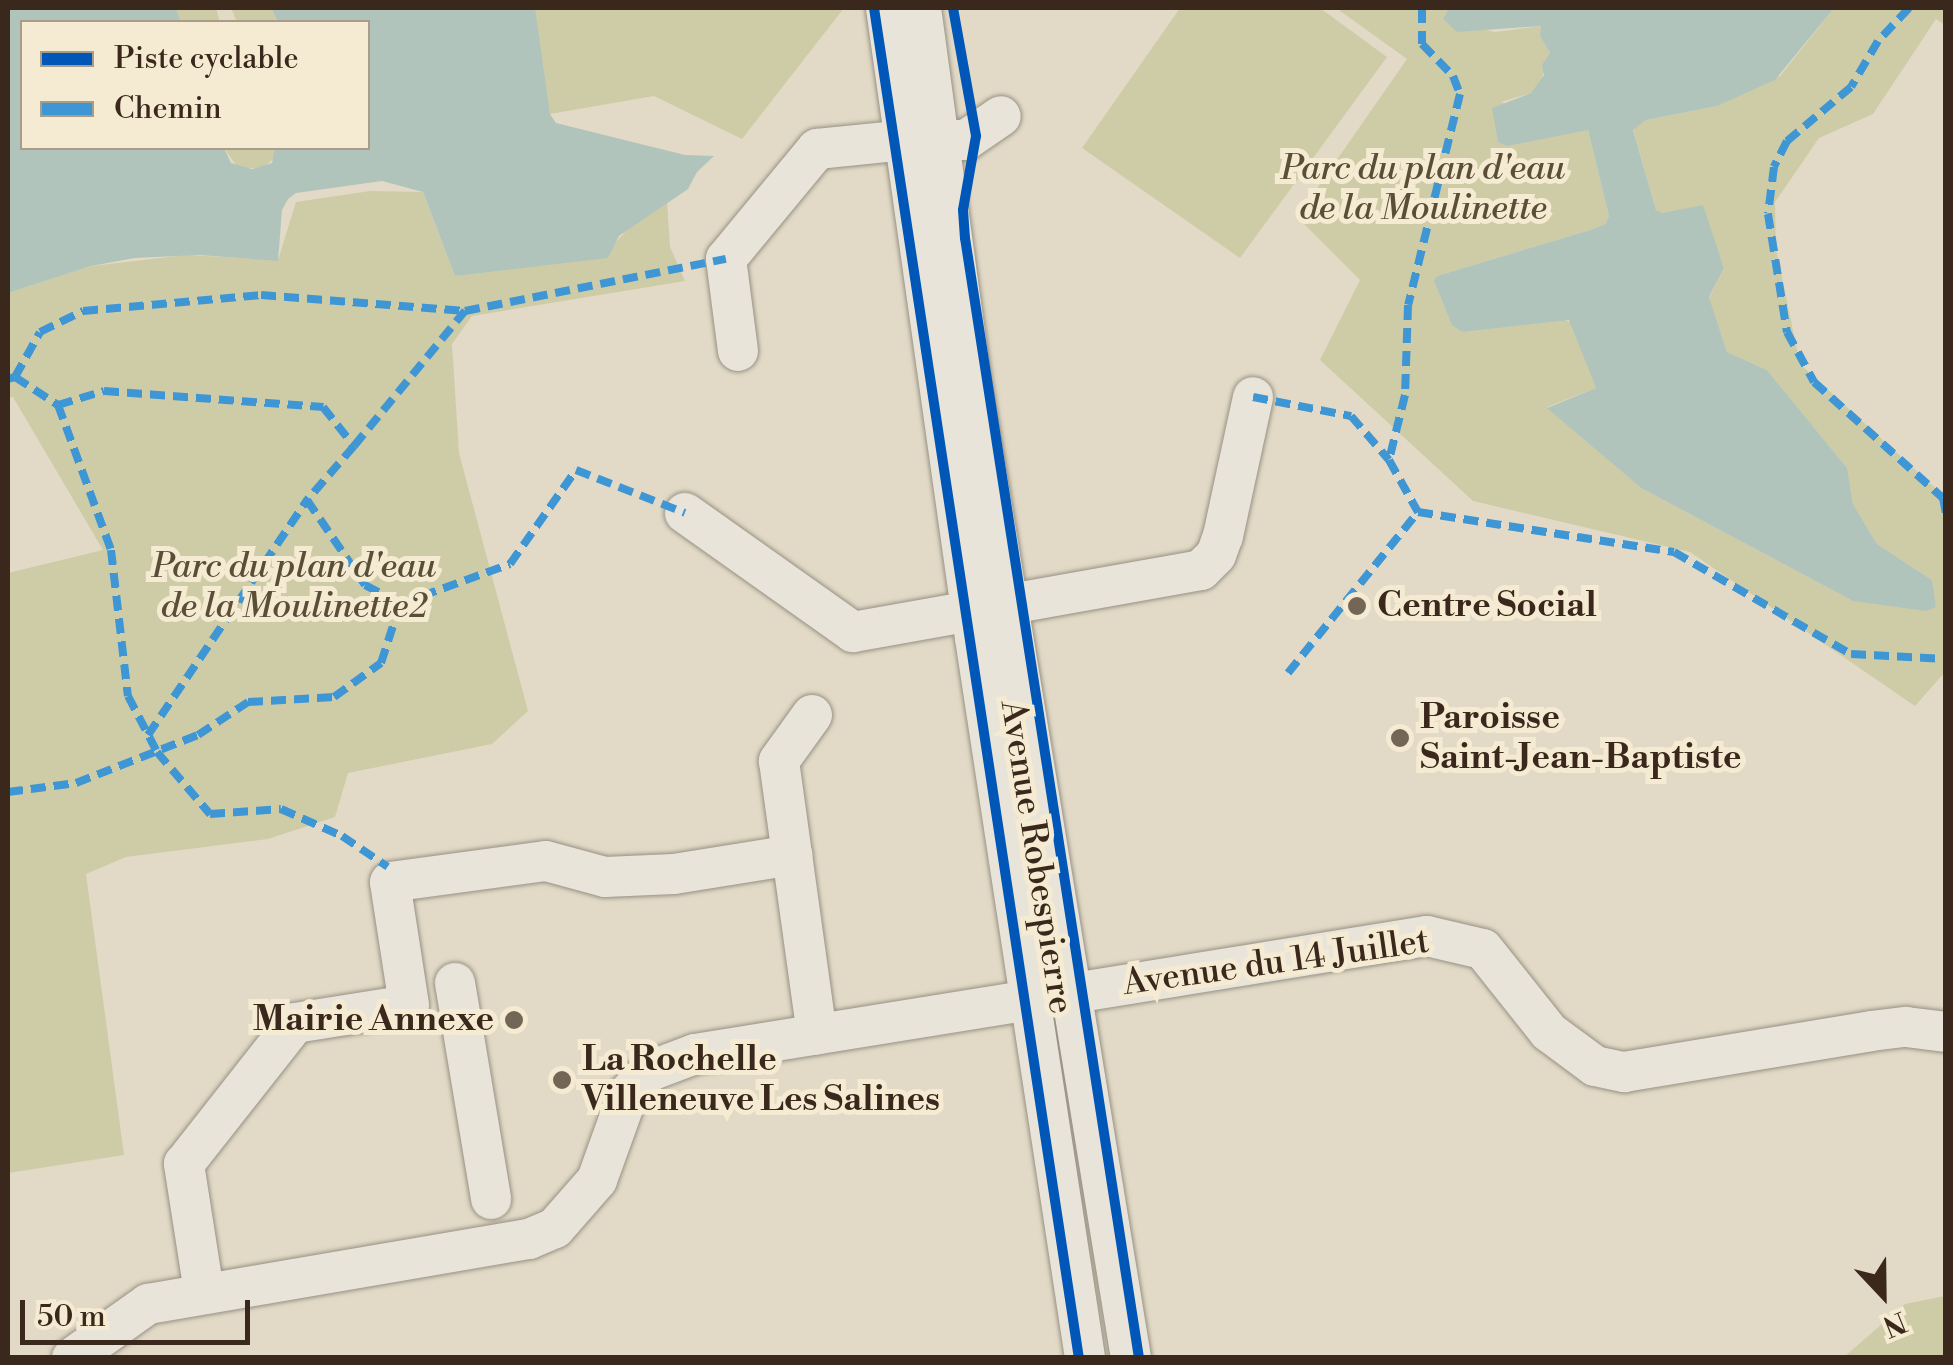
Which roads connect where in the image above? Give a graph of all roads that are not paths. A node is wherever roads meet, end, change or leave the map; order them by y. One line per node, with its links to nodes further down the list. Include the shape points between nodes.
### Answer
1 (886, 8): 4 (street, Avenue Robespierre)
2 (921, 8): 4 (street, Avenue Robespierre)
3 (1001, 116): 4 (street, via 966,140)
4 (922, 139): 5 (street, via 817,148 726,259); 8 (street, Avenue Robespierre, via 972,386)
5 (738, 351)
6 (1254, 396): 8 (street, via 1222,536 1201,570)
7 (685, 512): 8 (street, via 853,632)
8 (990, 608): 12 (street, Avenue Robespierre); 13 (street, Avenue Robespierre)
9 (812, 714): 10 (street, via 779,761)
10 (792, 854): 15 (street); 17 (street, via 674,874 604,877 546,861 390,882 409,1005 295,1023 184,1164)
11 (455, 983): 16 (street)
12 (1074, 992): 13 (street, Avenue du 14 Juillet); 14 (street, Avenue du 14 Juillet, via 1427,936 1483,949 1550,1032 1595,1066 1624,1072 1871,1031); 20 (street, Avenue Robespierre)
13 (1030, 998): 15 (street, Avenue du 14 Juillet); 19 (street, Avenue Robespierre)
14 (1946, 1032)
15 (818, 1034): 17 (street, Avenue du 14 Juillet, via 695,1054 650,1071 628,1094 596,1180 576,1208 529,1239)
16 (491, 1199)
17 (204, 1292): 18 (street, Avenue du 14 Juillet, via 148,1304)
18 (72, 1358)
19 (1085, 1358)
20 (1132, 1358)

